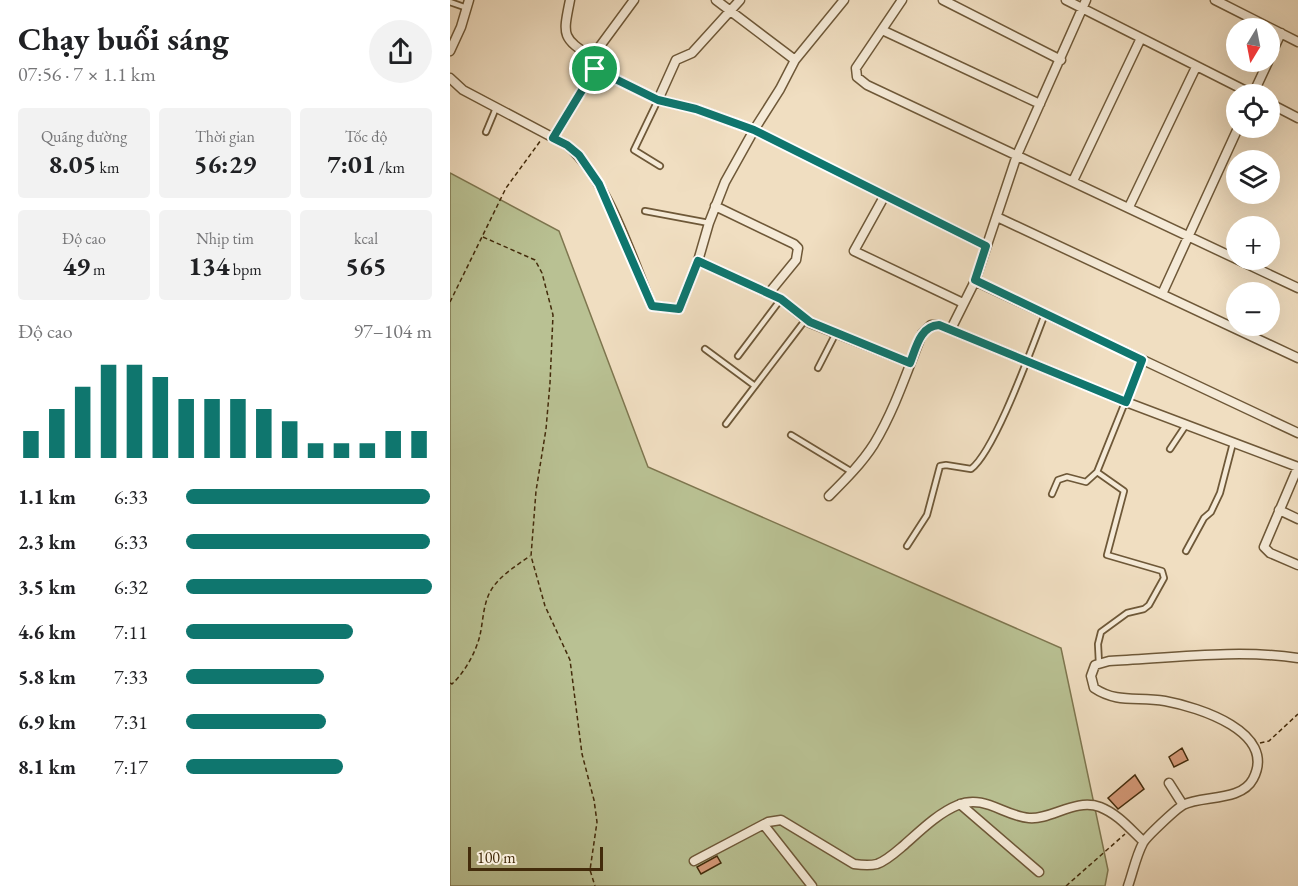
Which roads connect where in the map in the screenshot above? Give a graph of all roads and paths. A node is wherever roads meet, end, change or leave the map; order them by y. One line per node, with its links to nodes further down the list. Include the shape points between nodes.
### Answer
1 (570, 0): 19 (street, via 567,38)
2 (634, 0): 19 (street)
3 (716, 0): 13 (street)
4 (740, 0): 13 (street)
5 (844, 0): 20 (street)
6 (902, 0): 14 (street)
7 (943, 0): 21 (street)
8 (1066, 0): 12 (street)
9 (1215, 0): 15 (street)
10 (450, 2): 11 (lane)
11 (468, 4): 18 (street)
12 (1084, 4): 16 (street); 21 (street)
13 (730, 11): 20 (street); 26 (street, via 692,53 676,60)
14 (882, 30): 27 (street); 35 (street, via 856,68 857,77)
15 (1281, 33): 17 (street)
16 (1141, 38): 22 (street); 37 (street)
17 (1298, 42)
18 (450, 51)
19 (592, 57): 23 (street)
20 (795, 60): 31 (street)
21 (1061, 60): 27 (street)
22 (1196, 68): 25 (street); 40 (street)
23 (595, 69): 26 (street); 33 (street)
24 (450, 78): 28 (street)
25 (1230, 84)
26 (658, 100): 31 (street); 36 (lane, via 634,150)
27 (1040, 104): 35 (street)
28 (496, 108): 32 (lane); 33 (street)
29 (1280, 109): 30 (street)
30 (1298, 118)
31 (754, 130): 38 (street); 39 (street)
32 (486, 132)
33 (549, 136): 44 (path, via 506,188); 47 (street, via 579,155 599,184 652,306 679,309)
34 (1233, 138): 45 (street)
35 (1017, 155): 37 (street); 42 (street)
36 (660, 166)
37 (1073, 181): 40 (street)
38 (885, 195): 46 (street); 54 (street, via 854,251)
39 (715, 206): 43 (street); 50 (street, via 798,248 796,260)
40 (1129, 207): 45 (street)
41 (645, 211): 43 (lane)
42 (997, 217): 46 (street); 51 (street)
43 (709, 223): 47 (street)
44 (483, 237): 53 (path); 83 (path, via 536,260 553,315 546,429)
45 (1188, 238): 49 (street); 51 (street)
46 (986, 246): 48 (street)
47 (698, 261): 50 (street)
48 (975, 280): 54 (street); 55 (street)
49 (1298, 288)
50 (769, 293): 52 (street)
51 (1162, 294): 61 (street)
52 (781, 299): 56 (street); 60 (lane)
53 (450, 302)
54 (963, 303): 57 (street)
55 (1045, 314): 62 (lane); 63 (street)
56 (806, 319): 58 (street); 66 (lane)
57 (951, 329): 62 (street); 64 (street, via 931,325 922,334)
58 (836, 333): 64 (street); 65 (lane)
59 (705, 349): 66 (lane)
60 (738, 356)
61 (1298, 358)
62 (1026, 360): 67 (street); 81 (lane, via 980,463 971,469 940,466 927,515)
63 (1142, 360): 67 (lane); 70 (street)
64 (910, 363): 75 (street, via 873,446)
65 (818, 368)
66 (755, 386): 68 (lane)
67 (1126, 402): 69 (street); 76 (lane)
68 (726, 424)
69 (1185, 425): 72 (street); 73 (lane)
70 (1298, 434)
71 (791, 435): 75 (lane)
72 (1233, 443): 74 (street); 82 (lane, via 1220,493)
73 (1170, 449)
74 (1298, 467): 79 (street)
75 (852, 472): 78 (street)
76 (1097, 472): 77 (lane, via 1086,482 1067,477 1058,480); 86 (lane, via 1124,491 1107,555 1162,572 1164,578 1144,609 1127,613 1101,632)
77 (1052, 494)
78 (829, 496)
79 (1279, 510): 80 (street); 84 (street, via 1264,546 1270,553)
80 (1298, 519)
81 (907, 546)
82 (1186, 551)
83 (531, 556): 87 (path, via 509,571 490,593 474,652 457,680); 98 (path, via 545,606 570,660 582,754 597,822 590,870)
84 (1298, 565)
85 (1298, 658): 86 (street, via 1236,655)
86 (1099, 664): 89 (street, via 1091,676 1094,688 1106,696 1164,701 1196,709 1230,724)
87 (450, 683)
88 (1298, 714): 89 (path, via 1269,741)
89 (1254, 745): 92 (street, via 1259,758 1250,785 1234,794)
90 (1169, 783): 92 (street)
91 (960, 804): 93 (street, via 879,864 870,865 854,864 781,820); 94 (street, via 982,802 1032,818 1090,805 1113,813); 97 (street)
92 (1183, 805): 95 (street)
93 (764, 825): 96 (street); 99 (street)
94 (1130, 830): 95 (street); 100 (path)
95 (1143, 841): 101 (street)
96 (694, 861)
97 (1039, 872)
98 (596, 886)
99 (812, 886)
100 (1066, 886)
101 (1128, 886)

